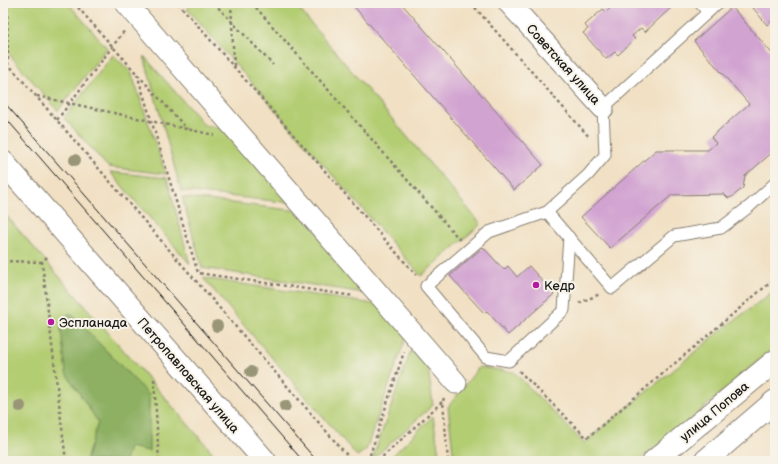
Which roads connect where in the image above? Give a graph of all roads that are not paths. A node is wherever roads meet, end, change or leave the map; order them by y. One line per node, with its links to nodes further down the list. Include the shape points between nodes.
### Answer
1 (126, 3): 12 (street)
2 (509, 3): 6 (street, Советская улица)
3 (700, 3): 5 (lane)
4 (718, 3): 5 (lane)
5 (708, 12): 6 (lane)
6 (603, 108): 9 (lane, via 605,155)
7 (3, 162): 14 (main road, Петропавловская улица)
8 (775, 183): 10 (lane, via 721,228 674,236 612,288)
9 (547, 212): 10 (lane); 10 (lane, via 489,232 426,286 486,357 509,361 564,310)
10 (569, 237)
11 (775, 361): 15 (main road, улица Попова)
12 (456, 383)
13 (775, 401): 16 (main road)
14 (265, 461)
15 (654, 461)
16 (705, 461)

